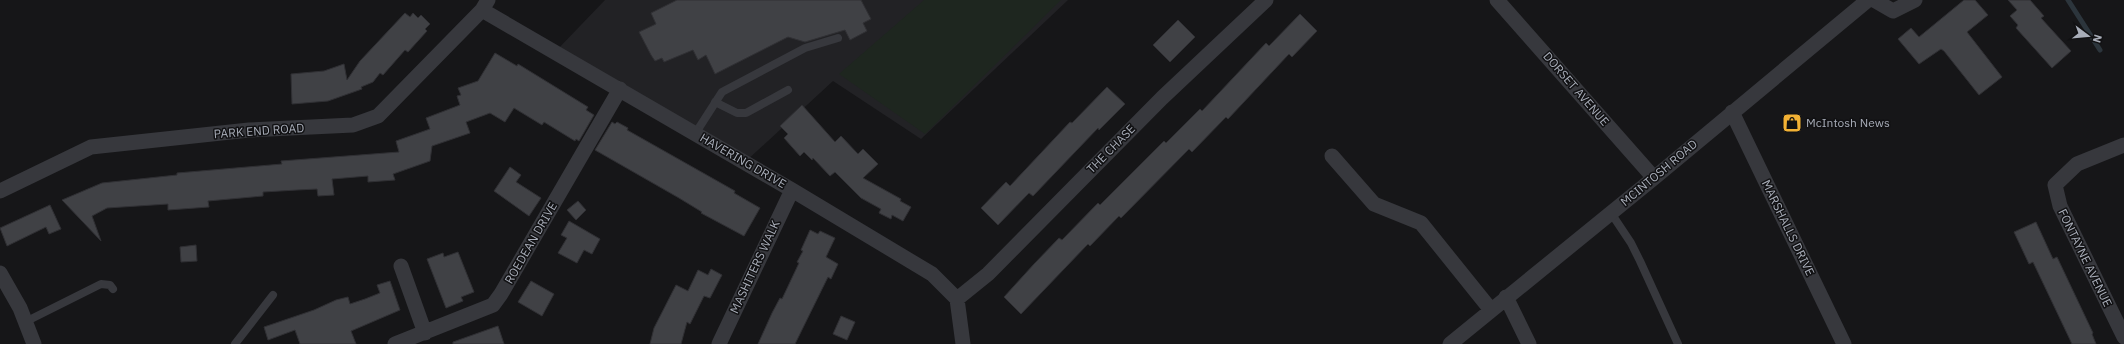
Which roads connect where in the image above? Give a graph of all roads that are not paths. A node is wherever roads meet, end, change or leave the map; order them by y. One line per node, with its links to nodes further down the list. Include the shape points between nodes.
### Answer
1 (1266, 0): 24 (street, THE CHASE, via 1162,98 988,274)
2 (1497, 0): 15 (street, DORSET AVENUE)
3 (1868, 0): 11 (street, MCINTOSH ROAD)
4 (1874, 0): 5 (street, via 1893,10)
5 (1915, 0)
6 (485, 5): 8 (street, HAVERING DRIVE); 17 (street, PARK END ROAD, via 378,116 354,125 249,130 91,147)
7 (838, 38): 10 (lane, via 804,48 722,92)
8 (620, 90): 12 (street, HAVERING DRIVE); 27 (street, ROEDEAN DRIVE, via 493,305)
9 (788, 90): 10 (lane, via 746,113 737,112)
10 (715, 102): 12 (lane)
11 (1732, 112): 15 (street, MCINTOSH ROAD); 37 (street, MARSHALLS DRIVE)
12 (695, 134): 16 (street, HAVERING DRIVE)
13 (2124, 145): 28 (street, FONTAYNE AVENUE, via 2077,164 2055,185 2060,206)
14 (1332, 156): 25 (street, via 1374,204 1422,224)
15 (1654, 178): 18 (street, MCINTOSH ROAD)
16 (792, 190): 24 (street, HAVERING DRIVE, via 932,274); 32 (street, MASHITERS WALK)
17 (0, 191)
18 (1611, 213): 23 (street, MCINTOSH ROAD); 36 (lane, via 1631,243)
19 (400, 266): 27 (street)
20 (2, 281): 26 (street)
21 (113, 289): 26 (lane, via 110,284 101,284)
22 (273, 295): 30 (lane)
23 (1506, 297): 25 (street, MCINTOSH ROAD); 35 (street)
24 (956, 299): 33 (street)
25 (1491, 310): 34 (street, MCINTOSH ROAD)
26 (25, 322): 29 (street)
27 (425, 333): 31 (street, ROEDEAN DRIVE)
28 (2124, 337)
29 (34, 344)
30 (235, 344)
31 (395, 344)
32 (719, 344)
33 (963, 344)
34 (1450, 344)
35 (1529, 344)
36 (1678, 344)
37 (1844, 344)

